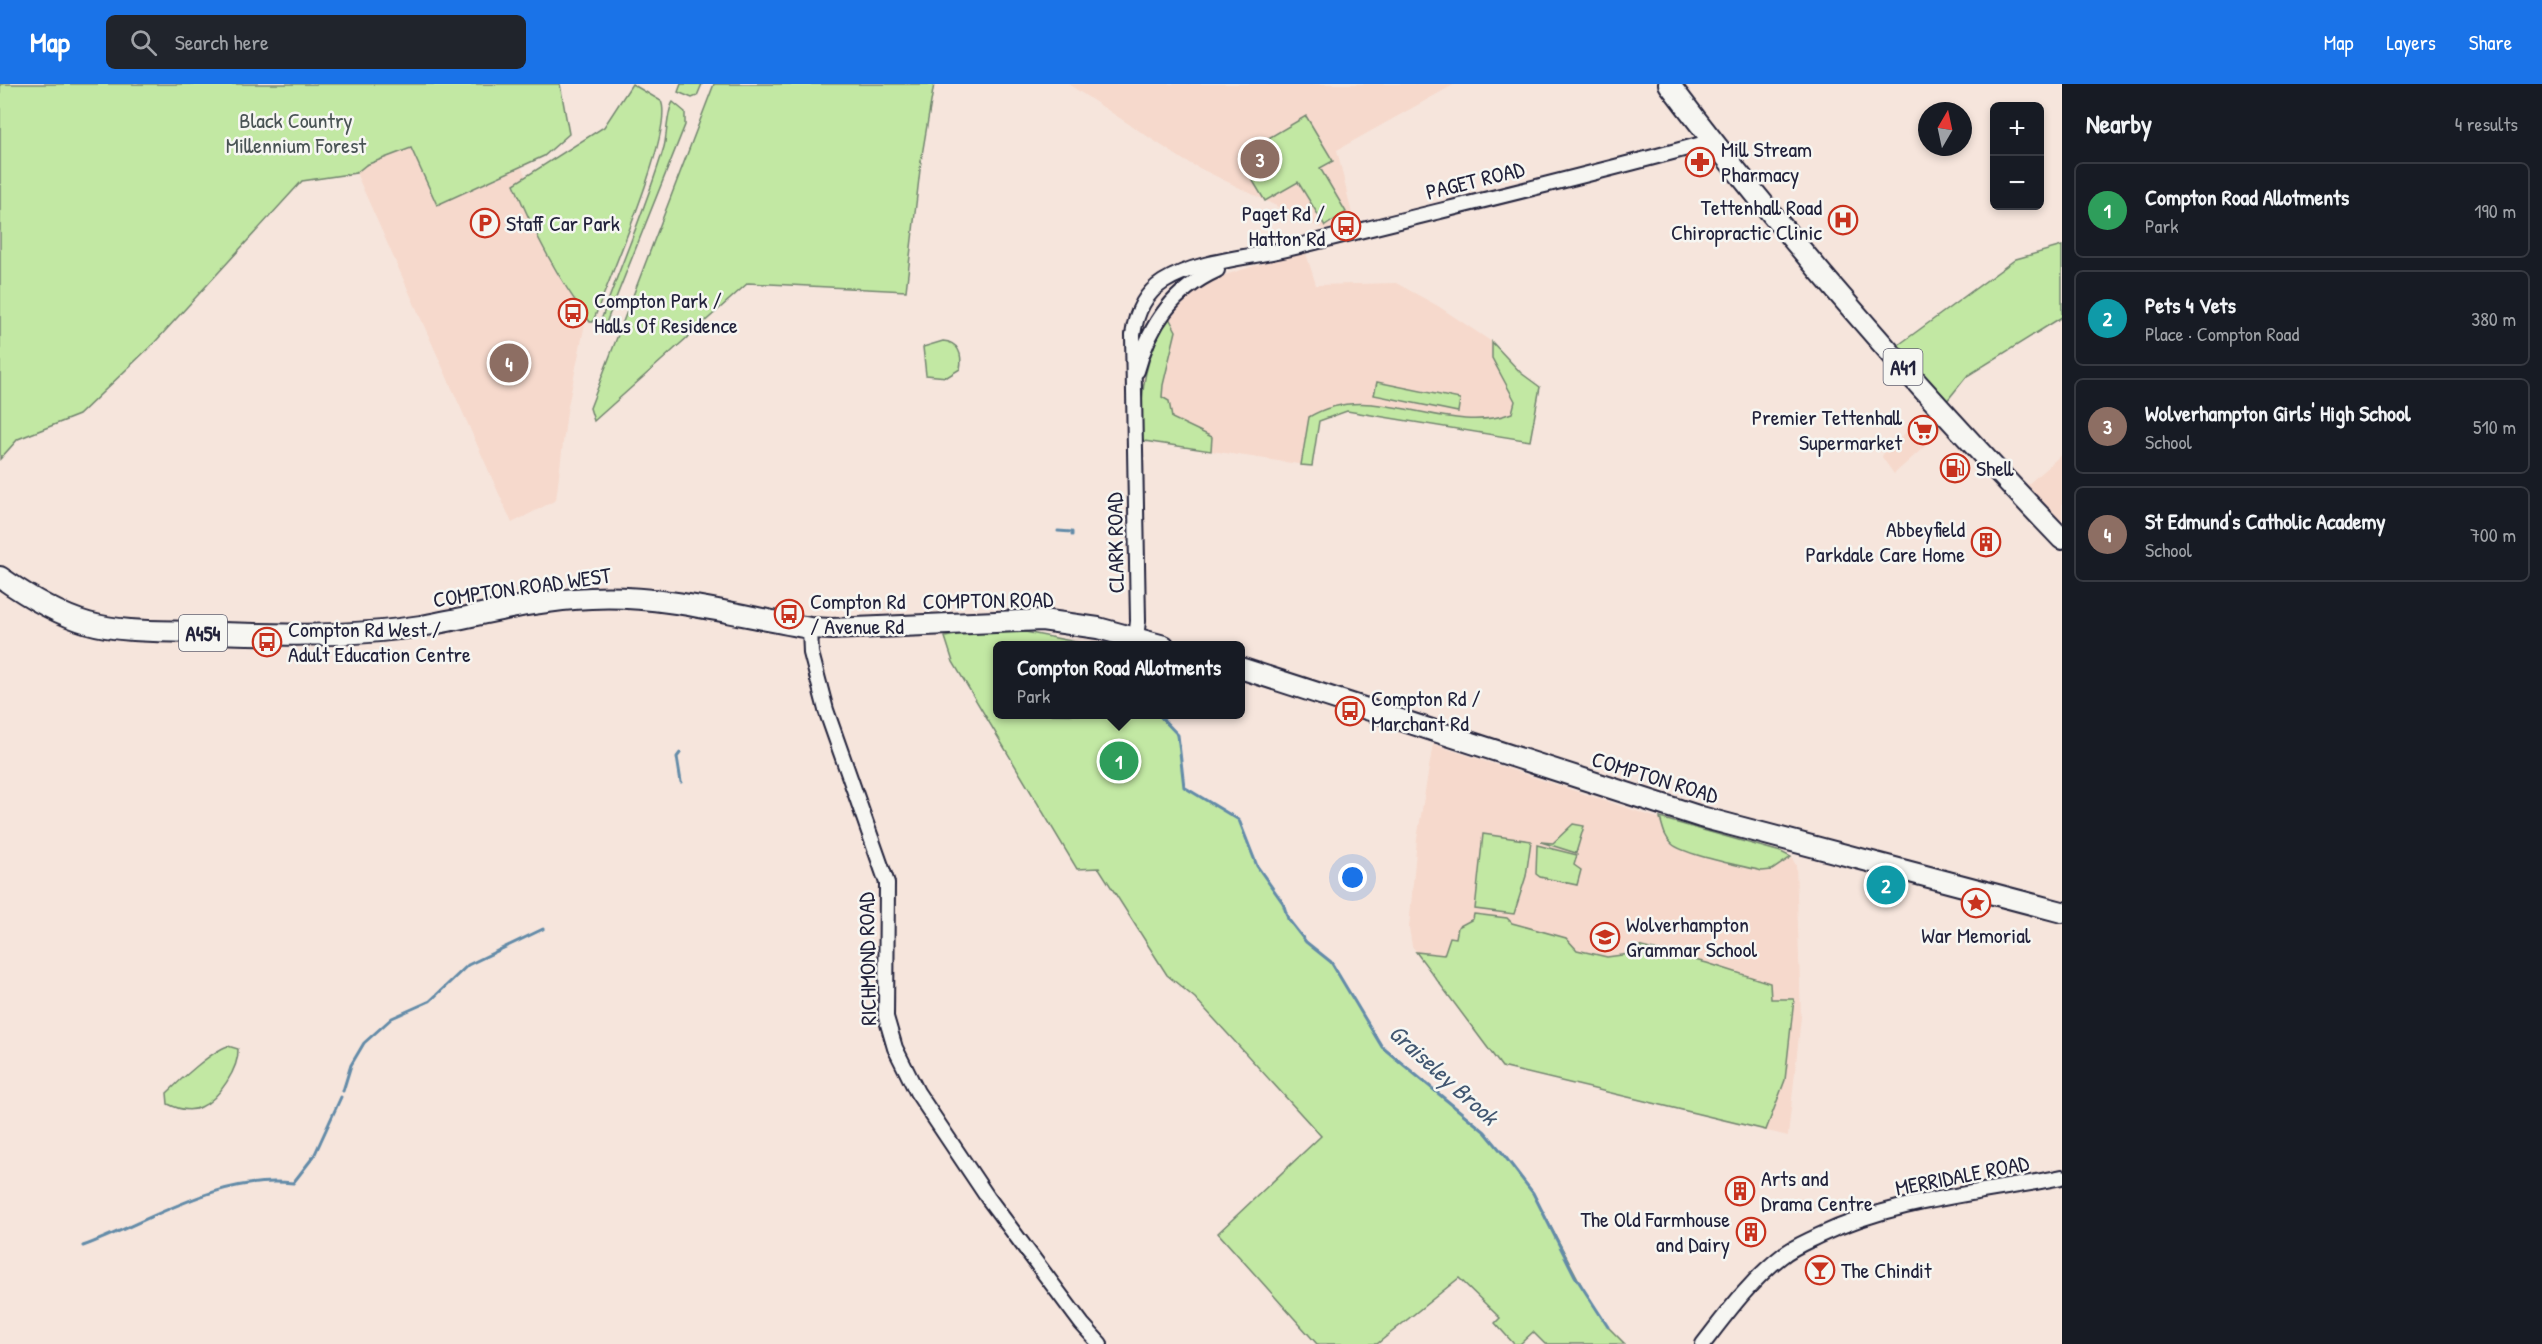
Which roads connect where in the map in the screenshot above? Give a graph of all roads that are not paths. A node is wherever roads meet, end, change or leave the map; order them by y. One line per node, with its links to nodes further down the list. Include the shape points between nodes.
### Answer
1 (1669, 84): 2 (highway, A41)
2 (1713, 141): 3 (street, PAGET ROAD); 6 (highway, A41, via 1886,347)
3 (1247, 259): 4 (street, PAGET ROAD, via 1200,278 1176,296 1152,329); 4 (street, PAGET ROAD, via 1180,274 1154,288 1134,321)
4 (1135, 378): 5 (street, PAGET ROAD)
5 (1134, 447): 9 (street, CLARK ROAD)
6 (2062, 540)
7 (0, 577): 8 (highway, COMPTON ROAD WEST / A454, via 68,616 110,628 292,636 354,634 543,604 620,597)
8 (810, 628): 9 (highway, COMPTON ROAD / A454, via 1042,620); 14 (street, RICHMOND ROAD, via 826,710 886,883 886,1017 895,1048 917,1092 988,1198)
9 (1136, 638): 10 (highway, COMPTON ROAD / A454)
10 (1148, 641)
11 (1245, 670): 12 (highway, COMPTON ROAD, via 1701,816)
12 (2062, 912)
13 (2062, 1177): 15 (street, MERRIDALE ROAD, via 1945,1196 1835,1228 1781,1256)
14 (1100, 1344)
15 (1703, 1344)

